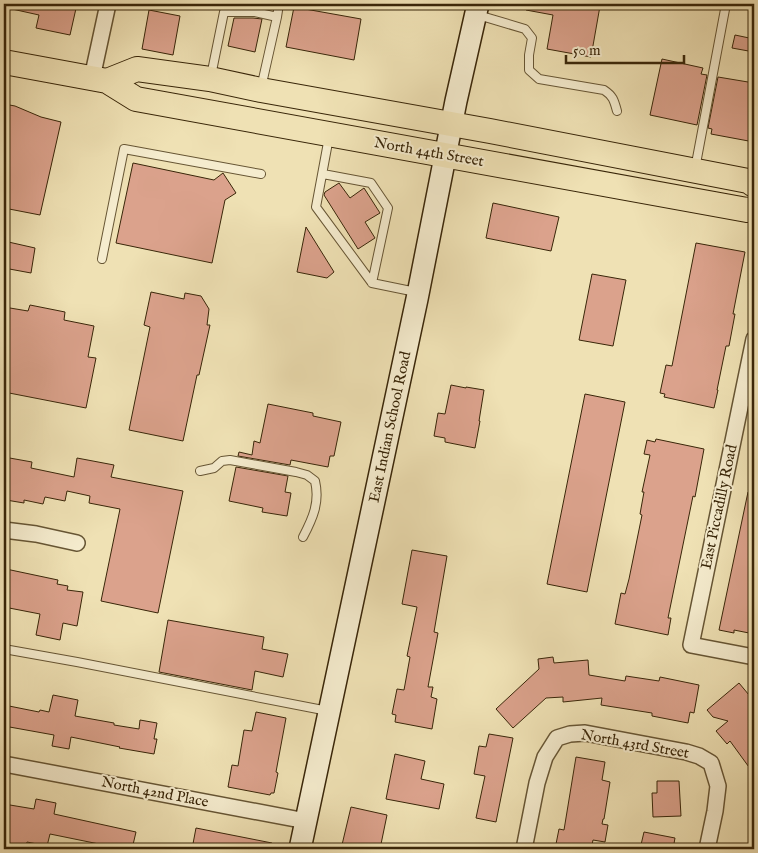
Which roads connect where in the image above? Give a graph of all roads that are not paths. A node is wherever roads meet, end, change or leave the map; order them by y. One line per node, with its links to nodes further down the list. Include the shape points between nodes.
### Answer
1 (108, 4): 8 (street)
2 (279, 4): 6 (lane)
3 (726, 4): 15 (lane)
4 (225, 8): 6 (lane); 9 (lane)
5 (477, 9): 11 (lane, via 525,29 532,38 529,70 540,78 604,90 615,101); 12 (main road, East Indian School Road)
6 (277, 17): 10 (lane)
7 (4, 62): 8 (main road, North 44th Street)
8 (100, 79): 9 (main road, North 44th Street, via 137,69); 13 (main road, North 44th Street, via 136,99)
9 (210, 80): 10 (main road, North 44th Street)
10 (261, 90): 12 (main road, North 44th Street)
11 (617, 110)
12 (452, 124): 14 (main road, East Indian School Road); 15 (main road, North 44th Street)
13 (330, 134): 14 (main road, North 44th Street); 17 (lane)
14 (446, 155): 19 (main road, North 44th Street); 22 (main road, East Indian School Road)
15 (694, 170): 18 (main road, North 44th Street)
16 (261, 174): 20 (lane, via 124,149)
17 (322, 174): 21 (lane, via 316,207); 21 (lane, via 371,183 388,208)
18 (754, 185)
19 (754, 209)
20 (102, 259)
21 (372, 283): 22 (lane)
22 (418, 293): 30 (main road, East Indian School Road)
23 (754, 339): 29 (street, East Piccadilly Road, via 691,645)
24 (200, 472): 26 (lane, via 230,460 306,475 314,481 317,491 314,516)
25 (4, 530): 27 (street)
26 (304, 538)
27 (77, 543)
28 (4, 649): 30 (lane)
29 (754, 657)
30 (330, 711): 32 (main road, East Indian School Road)
31 (4, 764): 32 (street, North 42nd Place)
32 (306, 821): 33 (main road, East Indian School Road)
33 (300, 849)
34 (524, 849): 35 (street, North 43rd Street, via 545,757 557,738 585,733 686,752 711,763 718,786)
35 (707, 849)

